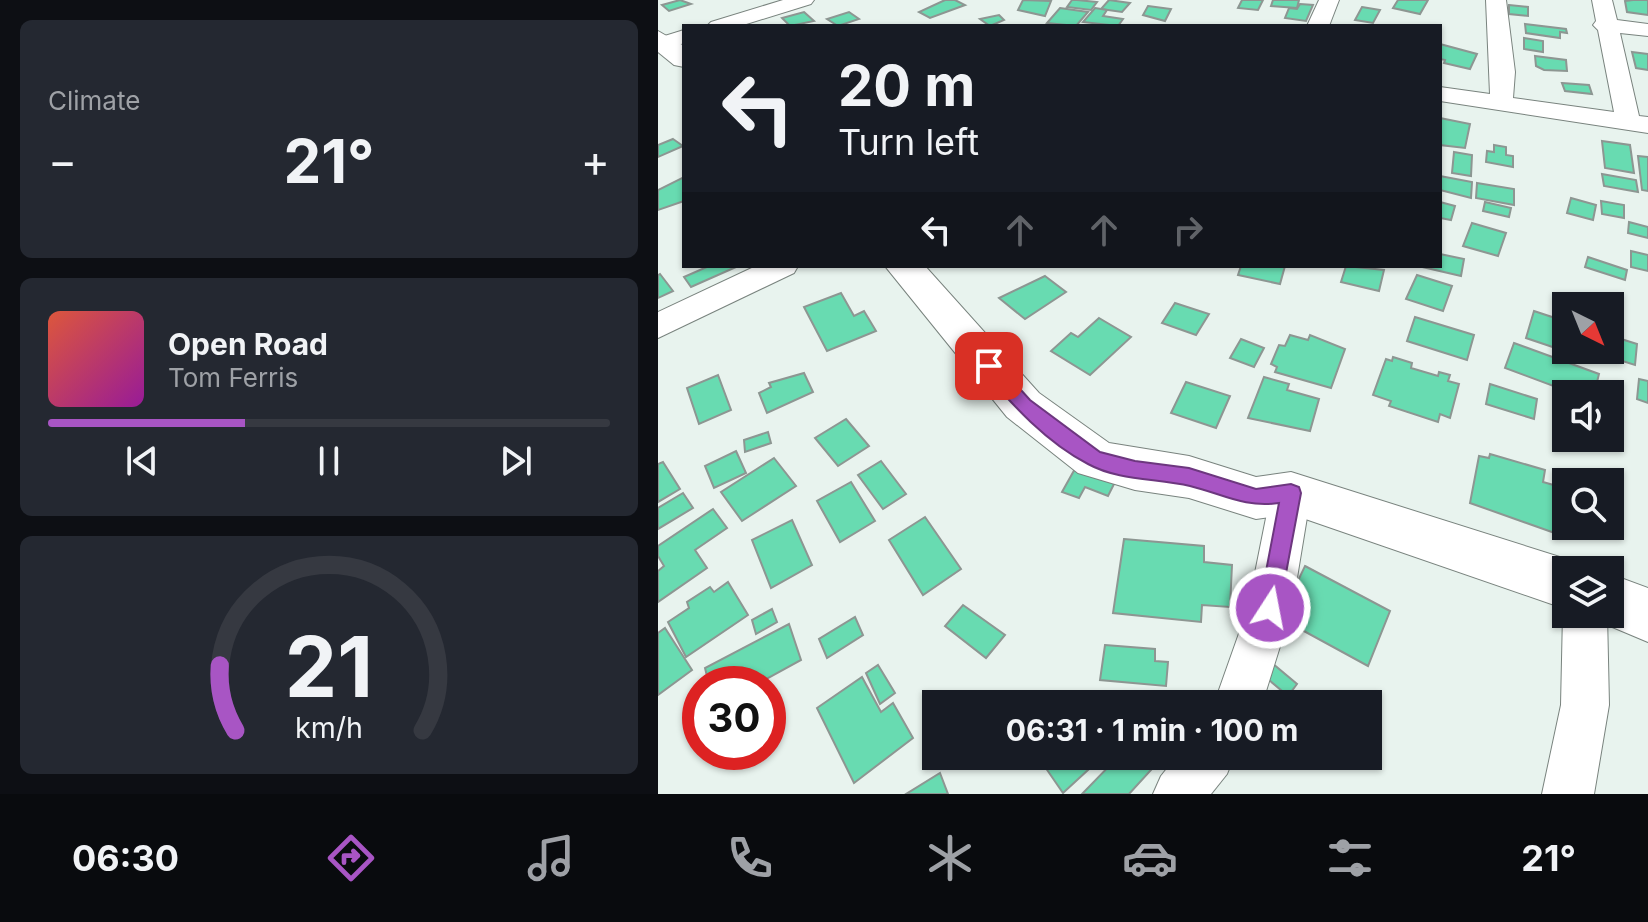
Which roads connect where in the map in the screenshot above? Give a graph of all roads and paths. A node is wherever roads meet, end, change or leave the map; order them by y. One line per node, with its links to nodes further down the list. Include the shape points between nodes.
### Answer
1 (804, 0): 5 (street)
2 (1329, 0): 6 (street)
3 (1496, 0): 10 (street)
4 (1602, 0): 7 (street)
5 (725, 24)
6 (1319, 24)
7 (1604, 25): 8 (street); 11 (street)
8 (1648, 30)
9 (1442, 94): 10 (street)
10 (1501, 103): 11 (street)
11 (1638, 124)
12 (779, 268): 14 (street)
13 (906, 268): 15 (street, via 1023,405 1095,459 1189,477 1256,498)
14 (658, 326)
15 (1291, 493): 16 (street); 20 (street, via 1270,608)
16 (1552, 579)
17 (1624, 606): 18 (street)
18 (1648, 615)
19 (1587, 628): 23 (street, via 1583,714)
20 (1243, 690)
21 (1198, 770): 22 (street)
22 (1179, 794)
23 (1568, 794)

